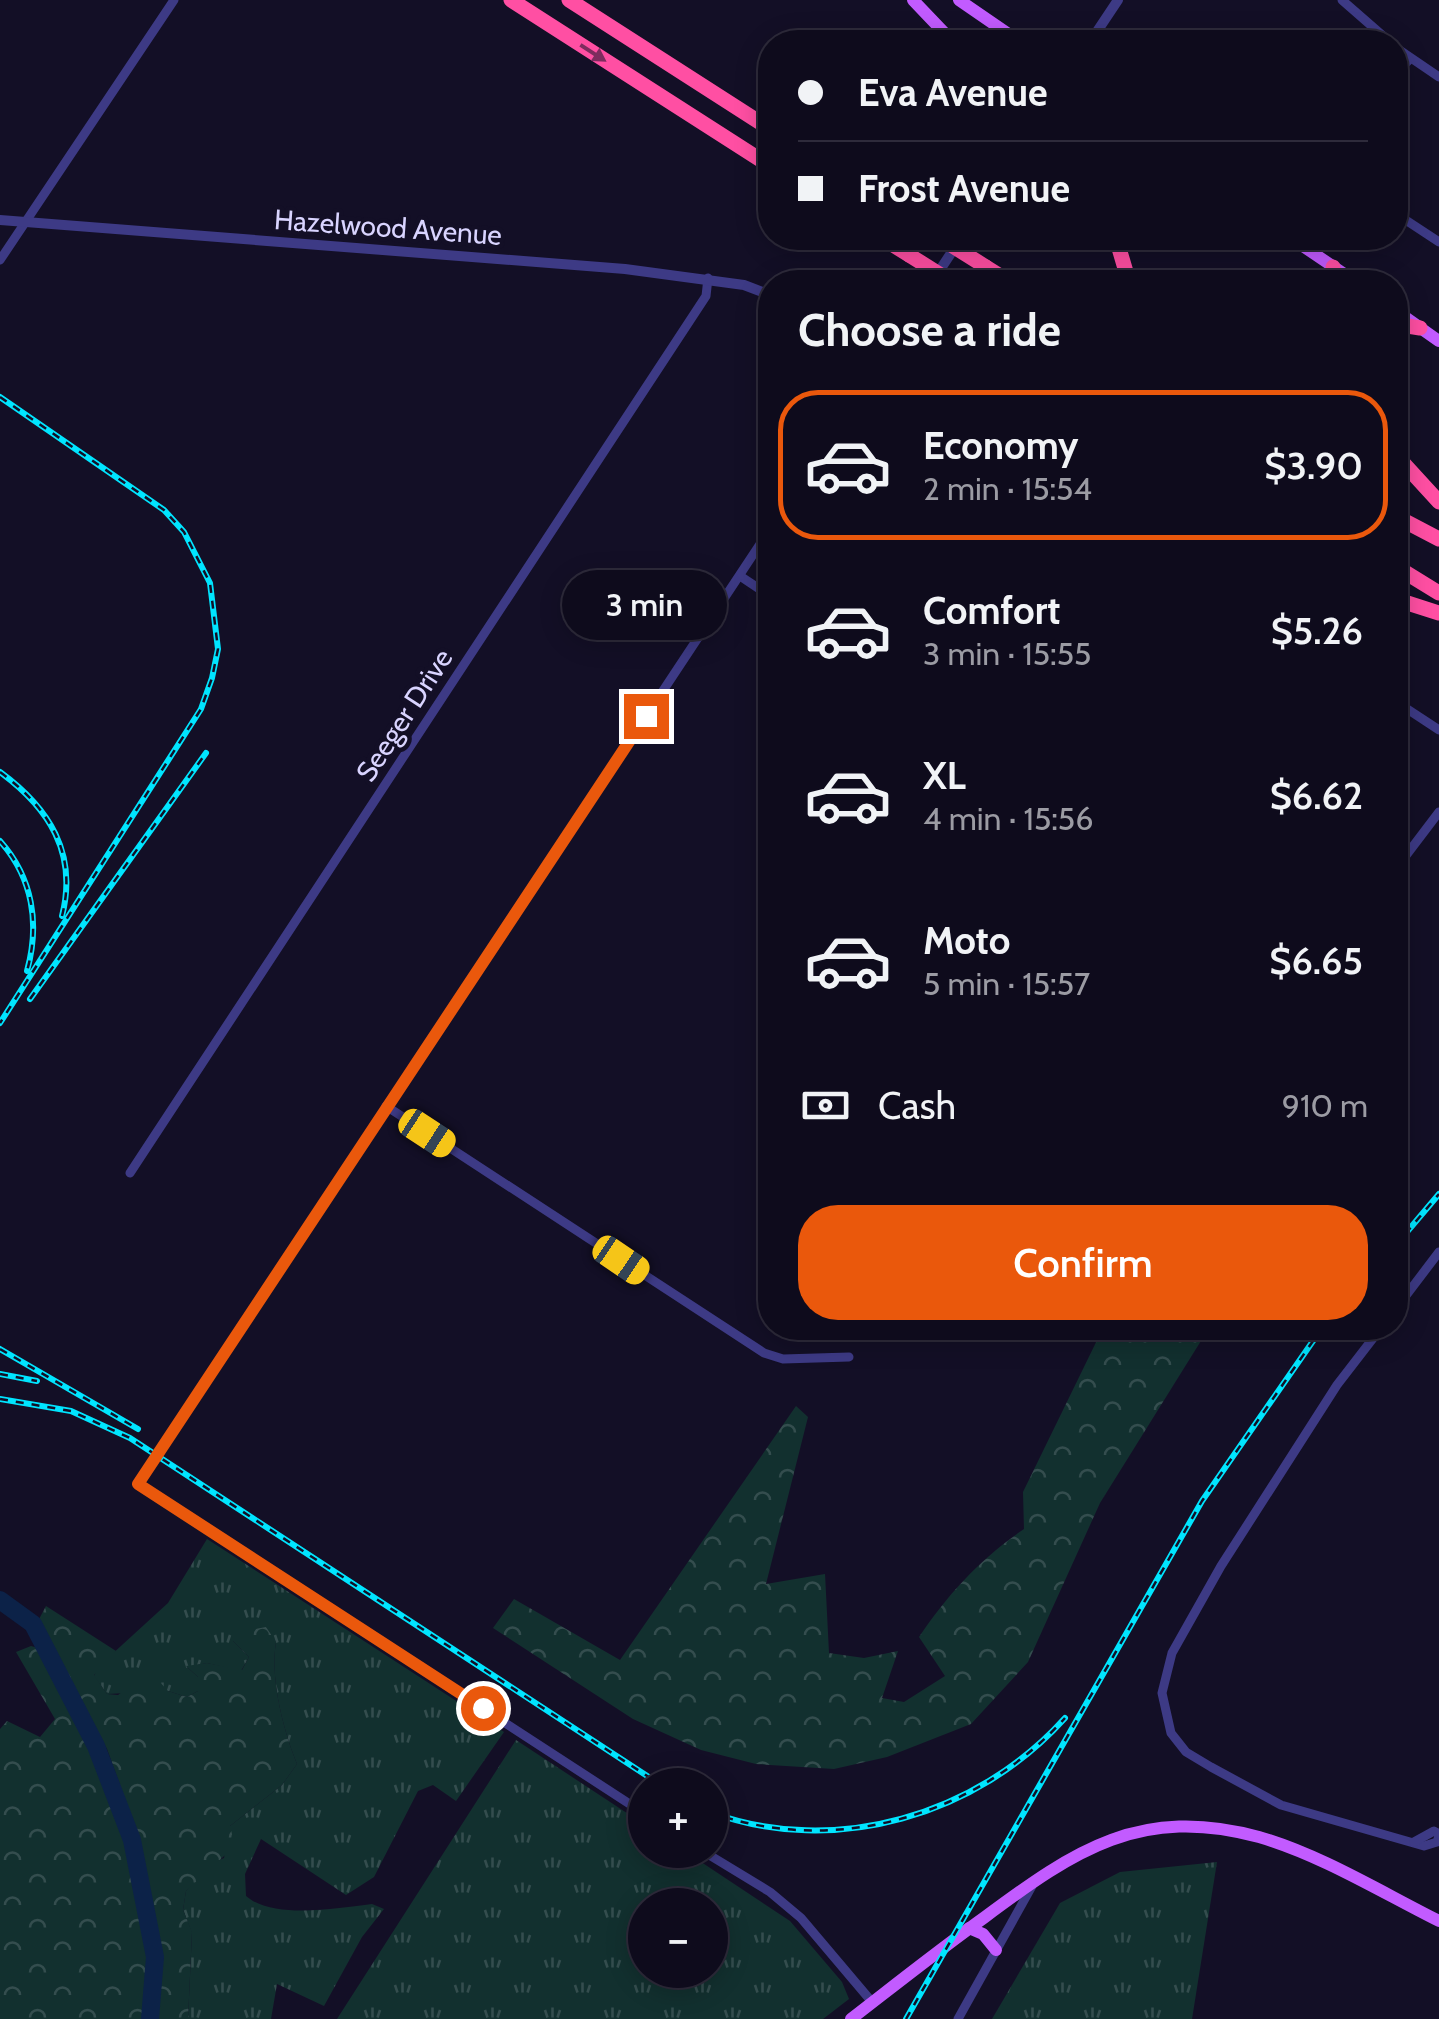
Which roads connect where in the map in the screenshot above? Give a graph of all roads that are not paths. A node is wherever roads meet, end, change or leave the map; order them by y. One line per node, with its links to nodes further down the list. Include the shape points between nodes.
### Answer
1 (174, 0): 17 (street)
2 (511, 0): 15 (highway, one-way to 15)
3 (570, 0): 14 (highway)
4 (913, 0): 8 (main road)
5 (959, 0): 9 (main road)
6 (1118, 0): 10 (street)
7 (1342, 0): 11 (street)
8 (942, 30)
9 (1003, 30)
10 (1098, 30)
11 (1375, 30)
12 (1409, 60): 13 (street)
13 (1439, 78)
14 (758, 120)
15 (758, 158)
16 (0, 220): 17 (street, Hazelwood Avenue)
17 (26, 222): 23 (street); 27 (street, Hazelwood Avenue)
18 (1408, 222): 19 (street)
19 (1439, 242)
20 (901, 250): 24 (highway, bridge)
21 (959, 250): 25 (highway, bridge)
22 (1306, 250): 26 (main road)
23 (0, 260)
24 (933, 270)
25 (991, 270)
26 (1328, 270)
27 (708, 278): 28 (street, Hazelwood Avenue); 49 (street, Seeger Drive, via 706,296)
28 (758, 293)
29 (1408, 319): 31 (main road)
30 (1408, 326): 31 (highway)
31 (1420, 328): 32 (main road)
32 (1439, 341)
33 (1408, 468): 34 (highway)
34 (1439, 502)
35 (1408, 523): 36 (highway)
36 (1439, 539)
37 (758, 548): 39 (street)
38 (1408, 574): 41 (highway)
39 (740, 576): 40 (street); 48 (street)
40 (758, 588)
41 (1439, 594)
42 (1408, 603): 43 (highway)
43 (1439, 614)
44 (1408, 710): 45 (street)
45 (1439, 730)
46 (1439, 812): 47 (street)
47 (1408, 853)
48 (386, 1106): 53 (street, via 764,1353 782,1359); 54 (street, via 138,1484)
49 (130, 1173)
50 (1439, 1252): 51 (street)
51 (1408, 1293)
52 (1373, 1340): 55 (street, via 1220,1566 1172,1653 1162,1693 1171,1733 1198,1760 1281,1805 1424,1846)
53 (849, 1357)
54 (628, 1803)
55 (1439, 1835)
56 (728, 1867): 61 (street, via 801,1918)
57 (1036, 1879): 58 (main road, via 1116,1837 1197,1827 1294,1850); 59 (main road); 60 (street)
58 (1439, 1922)
59 (969, 1928): 60 (main road); 61 (main road)
60 (996, 1950): 63 (street)
61 (872, 2002): 62 (main road)
62 (850, 2019)
63 (958, 2019)

